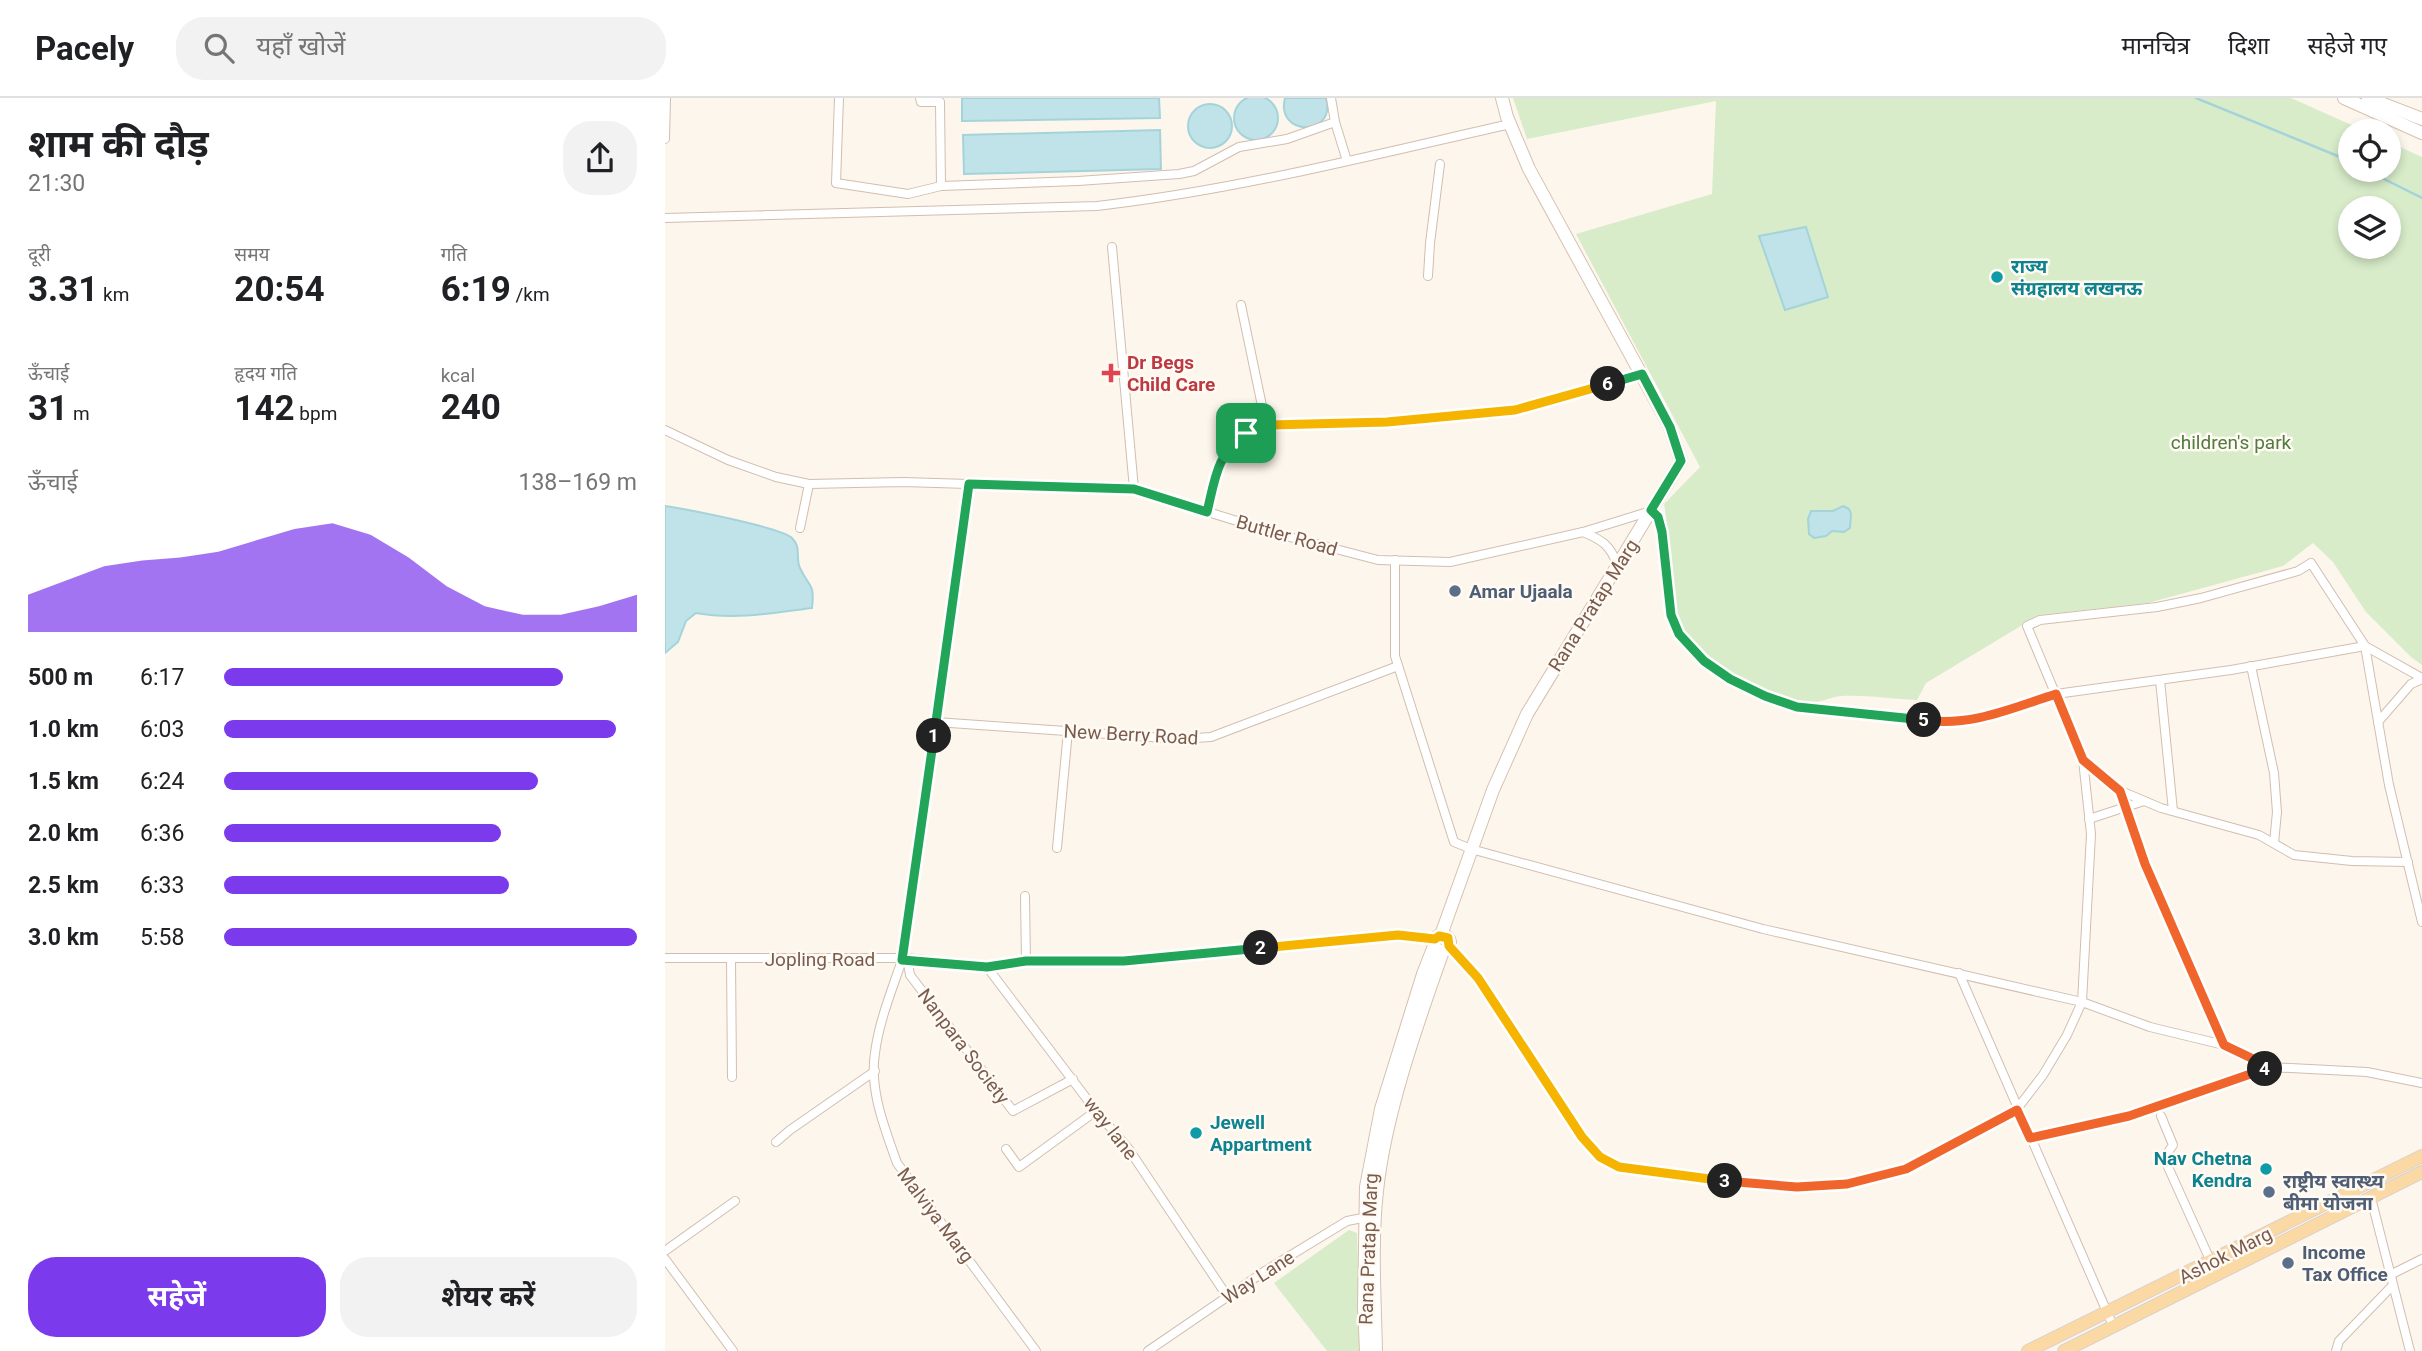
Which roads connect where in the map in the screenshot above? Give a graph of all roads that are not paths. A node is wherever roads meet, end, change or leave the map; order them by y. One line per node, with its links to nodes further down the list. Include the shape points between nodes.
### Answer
1 (666, 98): 12 (street)
2 (839, 98): 15 (street, via 836,183 908,194)
3 (920, 98): 15 (street, via 921,103 940,102)
4 (1331, 98): 9 (street)
5 (1502, 98): 10 (street, Rana Pratap Marg)
6 (2344, 98): 11 (street)
7 (2368, 98): 8 (street)
8 (2422, 119)
9 (1335, 122): 13 (street); 15 (street, via 1287,139 1239,147 1179,174)
10 (1510, 124): 13 (street); 20 (street, Rana Pratap Marg, via 1529,169)
11 (2422, 133)
12 (665, 139)
13 (1347, 161): 16 (street, via 1166,198 1097,206)
14 (1440, 164): 18 (street)
15 (940, 186)
16 (665, 218)
17 (1112, 247): 25 (street)
18 (1428, 276)
19 (1241, 305): 21 (street)
20 (1642, 374): 21 (street, via 1515,410 1387,422); 26 (street, Rana Pratap Marg, via 1670,427 1681,461)
21 (1266, 425): 27 (street, via 1240,437 1223,454)
22 (665, 430): 23 (street, Buttler Road, via 727,460)
23 (809, 484): 24 (street, Buttler Road); 28 (street)
24 (969, 484): 25 (street, Buttler Road); 38 (street, Malviya Marg)
25 (1134, 489): 27 (street, Buttler Road)
26 (1651, 510): 29 (street, Buttler Road); 31 (street, Rana Pratap Marg); 37 (street, via 1662,532 1671,615 1679,634 1704,661 1765,696 1797,707 1946,723 1974,720)
27 (1207, 512): 30 (street, Buttler Road, via 1326,547)
28 (800, 528)
29 (1583, 532): 30 (street, Buttler Road, via 1450,562); 31 (street, via 1603,540)
30 (1395, 561): 33 (street)
31 (1617, 564): 49 (street, Rana Pratap Marg, via 1527,713)
32 (2365, 646): 34 (street); 35 (street); 37 (street, via 2311,563 2298,571 2201,598 2041,620 2027,626); 39 (street)
33 (1398, 666): 40 (street, New Berry Road, via 1212,737); 49 (street, via 1454,842)
34 (2251, 666): 36 (street); 47 (street, via 2274,773)
35 (2422, 678): 39 (street, via 2411,684)
36 (2160, 680): 37 (street); 45 (street)
37 (2056, 694): 41 (street)
38 (936, 722): 40 (street, New Berry Road); 56 (street, Malviya Marg)
39 (2378, 722): 50 (street)
40 (1068, 731): 48 (street)
41 (2083, 760): 42 (street); 46 (street)
42 (2120, 791): 43 (street); 44 (street)
43 (2144, 801): 44 (street); 45 (street)
44 (2125, 805): 46 (street); 61 (street, via 2145,864)
45 (2173, 811): 47 (street)
46 (2089, 819): 60 (street)
47 (2274, 843): 50 (street, via 2294,855)
48 (1058, 848)
49 (1471, 849): 53 (street, Rana Pratap Marg); 59 (street, via 1763,929)
50 (2408, 862): 52 (street)
51 (1025, 896): 57 (street)
52 (2422, 922)
53 (1441, 943): 57 (street, Jopling Road, via 1398,935 1124,961); 67 (street, via 1478,978 1582,1137 1600,1157 1619,1167 1797,1187 1847,1184 1906,1169); 77 (street, Rana Pratap Marg, via 1423,974 1381,1109 1366,1187)
54 (665, 958): 55 (street, Jopling Road)
55 (731, 958): 56 (street, Jopling Road); 64 (street)
56 (905, 959): 58 (street, Jopling Road); 63 (street, Malviya Marg, via 884,1012); 65 (street, Nanpara Society, via 910,975 1013,1111)
57 (1026, 961): 58 (street, Jopling Road)
58 (987, 967): 65 (street, way lane)
59 (1959, 973): 60 (street); 67 (street)
60 (2082, 1002): 61 (street, via 2150,1027); 67 (street, via 2043,1075)
61 (2224, 1045): 62 (street)
62 (2270, 1067): 66 (street, via 2367,1072); 70 (street, via 2129,1116)
63 (875, 1071): 71 (street); 88 (street, Malviya Marg, via 884,1130 897,1163)
64 (732, 1077)
65 (1073, 1079): 68 (street, way lane)
66 (2422, 1083)
67 (2017, 1110): 70 (street)
68 (1096, 1111): 72 (street, via 1019,1167); 84 (street, way lane, via 1128,1148)
69 (2161, 1116): 81 (street, via 2173,1145 2164,1158)
70 (2030, 1138): 85 (street)
71 (776, 1142)
72 (1006, 1149)
73 (2422, 1156): 81 (main road, Ashok Marg)
74 (2422, 1172): 75 (main road, Ashok Marg)
75 (2371, 1198): 82 (street); 86 (main road, Ashok Marg)
76 (735, 1201): 78 (street)
77 (1370, 1217): 84 (street, Way Lane, via 1347,1221); 90 (street, Rana Pratap Marg); 91 (street, Rana Pratap Marg)
78 (665, 1251)
79 (665, 1259): 87 (street)
80 (2422, 1259): 82 (street)
81 (2211, 1262): 85 (main road, Ashok Marg)
82 (2390, 1275): 83 (street)
83 (2393, 1285): 94 (street, via 2339,1341); 95 (street)
84 (1227, 1296): 89 (street, Way Lane)
85 (2107, 1313): 86 (street); 92 (main road, Ashok Marg)
86 (2114, 1328): 93 (main road, Ashok Marg)
87 (733, 1351)
88 (1036, 1351)
89 (1147, 1351)
90 (1366, 1351)
91 (1376, 1351)
92 (2028, 1351)
93 (2064, 1351)
94 (2336, 1351)
95 (2410, 1351)

